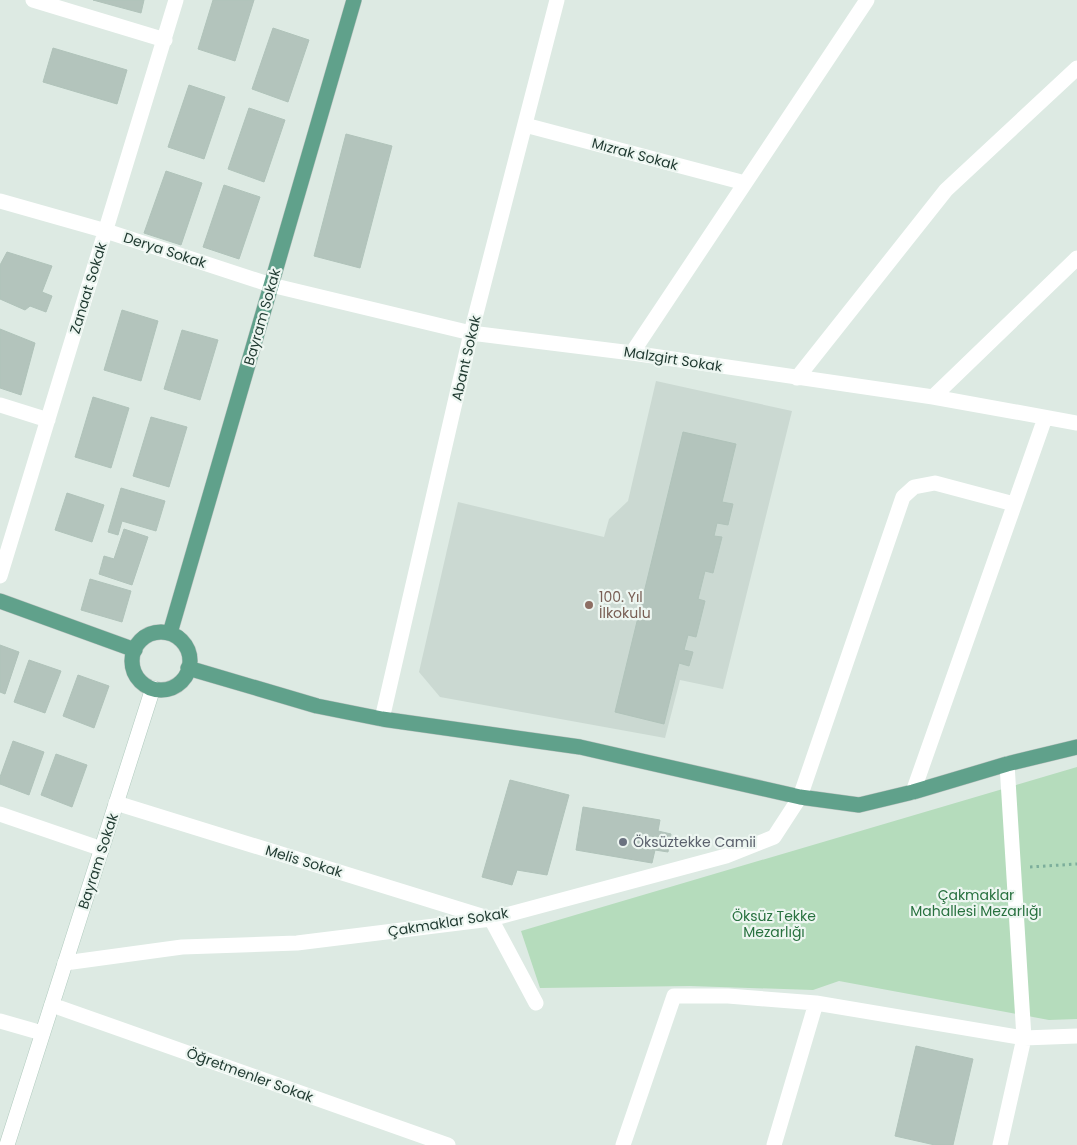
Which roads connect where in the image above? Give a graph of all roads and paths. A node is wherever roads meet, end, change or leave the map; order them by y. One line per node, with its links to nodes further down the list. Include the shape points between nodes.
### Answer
1 (33, 0): 6 (street)
2 (176, 0): 6 (street, Zanaat Sokak)
3 (354, 0): 13 (main road, Bayram Sokak)
4 (557, 0): 8 (street, Abant Sokak)
5 (867, 0): 9 (street)
6 (165, 40): 11 (street, Zanaat Sokak)
7 (1077, 68): 16 (street, via 946,190)
8 (525, 126): 9 (street, Mızrak Sokak); 14 (street, Abant Sokak)
9 (745, 183): 15 (street)
10 (0, 201): 11 (street, Derya Sokak)
11 (106, 231): 13 (street, Derya Sokak); 20 (street, Zanaat Sokak)
12 (1077, 258): 17 (street)
13 (271, 286): 14 (street, Malzgirt Sokak); 25 (main road, Bayram Sokak)
14 (471, 333): 15 (street, Malzgirt Sokak); 29 (street, Abant Sokak)
15 (632, 353): 16 (street, Malzgirt Sokak)
16 (797, 378): 17 (street, Malzgirt Sokak)
17 (933, 397): 19 (street, Malzgirt Sokak)
18 (0, 404): 20 (street)
19 (1045, 418): 21 (street, Malzgirt Sokak); 22 (street)
20 (48, 420): 23 (street, Zanaat Sokak)
21 (1077, 423)
22 (1014, 504): 32 (street); 33 (street, Çakmaklar Sokak, via 935,483 914,487 903,497)
23 (0, 576)
24 (0, 601): 26 (main road)
25 (170, 633): 26 (main road, via 150,634); 27 (main road, via 186,646)
26 (135, 650): 28 (main road, via 132,666 136,676)
27 (188, 668): 28 (main road, via 175,686); 29 (main road, via 317,706)
28 (153, 688): 34 (street, Bayram Sokak)
29 (382, 719): 33 (main road, via 580,748)
30 (1077, 747): 31 (main road)
31 (1006, 764): 32 (main road); 38 (street)
32 (913, 792): 33 (main road, via 859,805)
33 (800, 797): 39 (street, Çakmaklar Sokak, via 774,837 742,850)
34 (116, 803): 36 (street, Bayram Sokak); 39 (street, Melis Sokak)
35 (0, 814): 36 (street)
36 (102, 849): 40 (street, Bayram Sokak)
37 (1077, 864): 38 (path)
38 (1013, 867): 47 (street)
39 (492, 919): 40 (street, Çakmaklar Sokak, via 297,943 182,947); 41 (street)
40 (65, 963): 43 (street, Bayram Sokak)
41 (536, 1003)
42 (816, 1003): 47 (street); 50 (street, via 728,996 674,996); 51 (street)
43 (52, 1005): 45 (street, Bayram Sokak); 49 (street, Öğretmenler Sokak)
44 (0, 1021): 45 (street)
45 (42, 1033): 48 (street, Bayram Sokak)
46 (1077, 1036): 47 (street)
47 (1024, 1038): 52 (street)
48 (7, 1145)
49 (448, 1145)
50 (623, 1145)
51 (774, 1145)
52 (1000, 1145)

